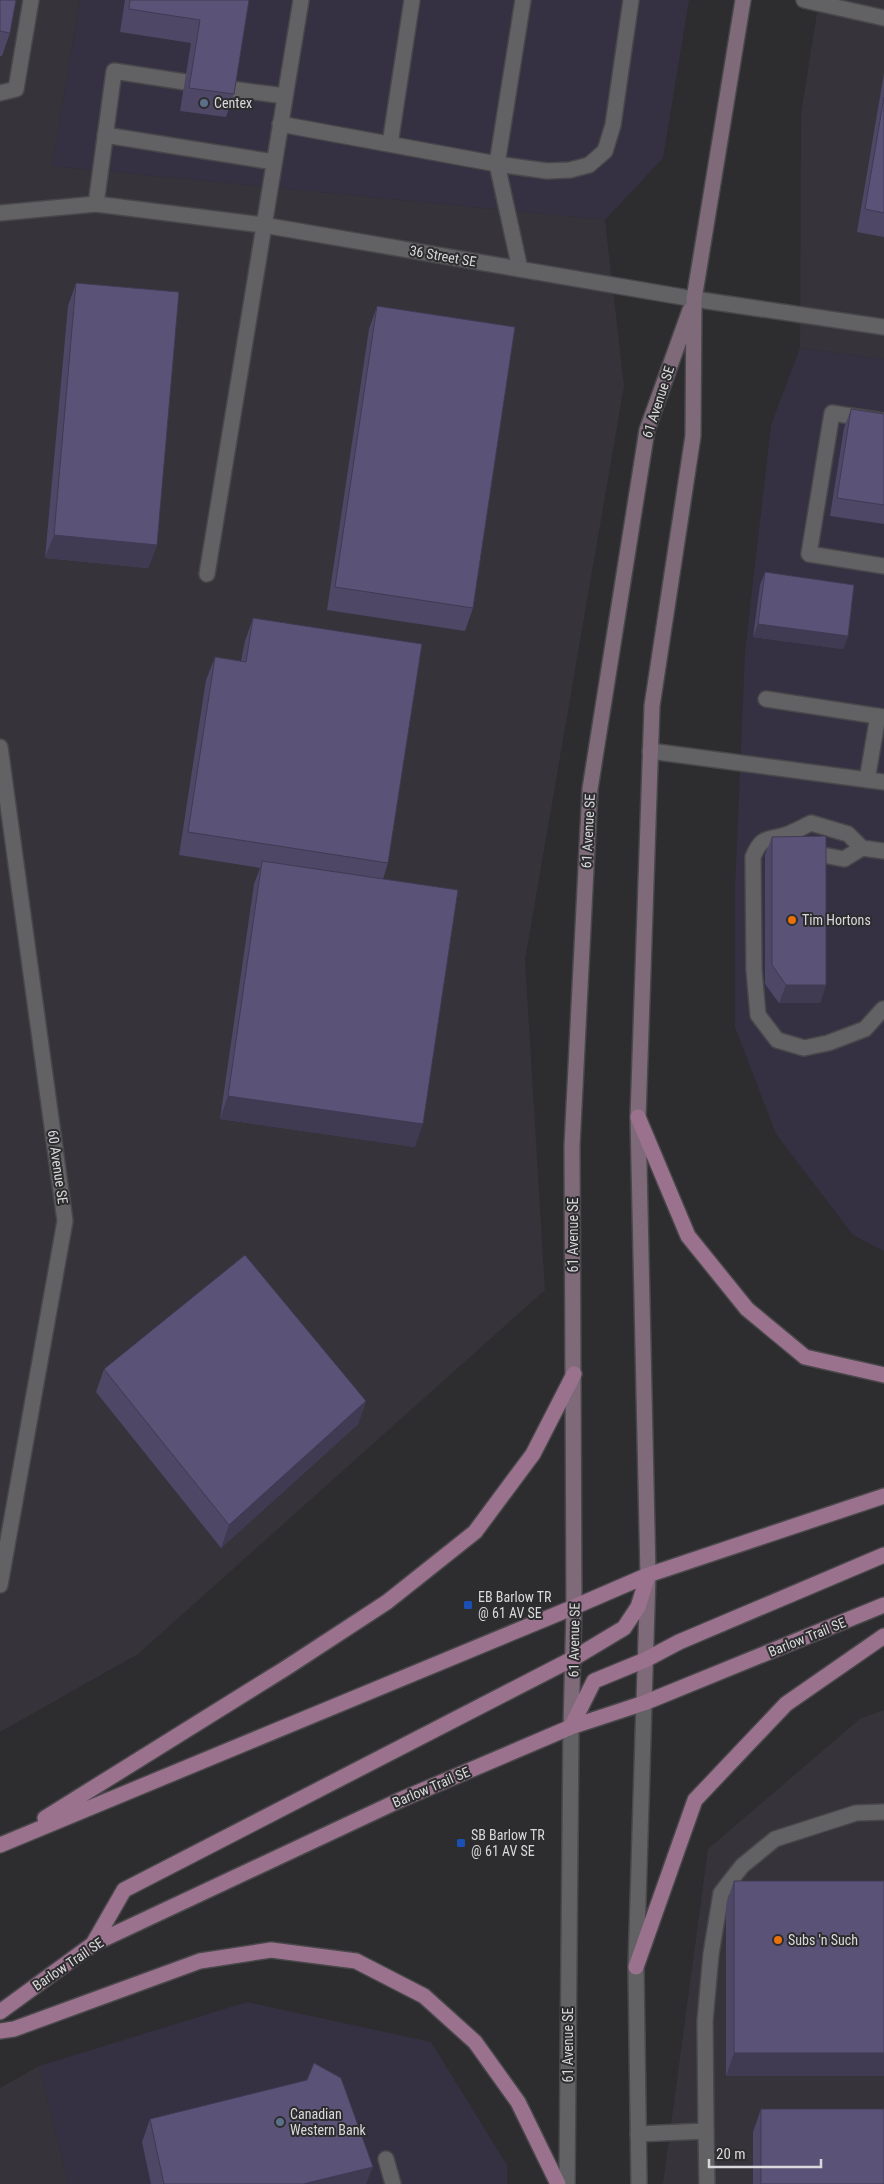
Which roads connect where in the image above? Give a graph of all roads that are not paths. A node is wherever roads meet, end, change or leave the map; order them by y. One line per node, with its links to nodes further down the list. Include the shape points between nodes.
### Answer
1 (31, 0): 11 (street, via 16,89)
2 (300, 0): 12 (street)
3 (412, 0): 15 (street)
4 (523, 0): 17 (street)
5 (631, 0): 17 (street, via 613,125 605,151 589,165 570,170)
6 (743, 0): 22 (street, 61 Avenue SE)
7 (804, 0): 8 (street)
8 (884, 18)
9 (185, 82): 14 (street, via 114,70)
10 (231, 89): 12 (street)
11 (0, 93)
12 (285, 96): 13 (street)
13 (280, 124): 15 (street); 16 (street)
14 (105, 135): 16 (street); 18 (street)
15 (390, 144): 17 (street)
16 (274, 162): 20 (street)
17 (497, 164): 21 (street)
18 (96, 204): 19 (street, 36 Street SE); 20 (street, 36 Street SE)
19 (0, 213)
20 (263, 225): 21 (street, 36 Street SE); 26 (street)
21 (520, 269): 22 (street, 36 Street SE)
22 (694, 299): 23 (street, 36 Street SE); 30 (street, 61 Avenue SE, via 692,436 652,706); 38 (street, 61 Avenue SE, via 647,430 590,789 572,1146)
23 (884, 327)
24 (884, 421): 25 (street, via 832,413 809,554)
25 (884, 566)
26 (207, 574)
27 (766, 699): 28 (street)
28 (881, 716): 31 (street)
29 (0, 747): 43 (street, 60 Avenue SE, via 65,1221)
30 (650, 751): 31 (street); 37 (street, 61 Avenue SE)
31 (868, 780): 32 (street)
32 (884, 782)
33 (787, 834): 34 (street, via 811,823 848,834); 34 (street, via 802,851 844,858); 36 (street, via 768,838 758,845 753,857 754,970 758,1016 777,1040 804,1048 865,1029)
34 (862, 848): 35 (street)
35 (884, 851)
36 (884, 1008)
37 (638, 1117): 39 (main road, via 688,1236 746,1309 805,1357); 42 (street, 61 Avenue SE)
38 (574, 1374): 45 (street, 61 Avenue SE); 52 (main road, via 533,1454 475,1532 387,1602)
39 (884, 1376)
40 (884, 1496): 42 (main road)
41 (884, 1556): 48 (main road, via 679,1642)
42 (648, 1575): 45 (main road); 47 (main road, via 638,1607 624,1628); 48 (street, 61 Avenue SE)
43 (0, 1585)
44 (884, 1605): 49 (main road, Barlow Trail SE)
45 (574, 1607): 47 (street, 61 Avenue SE); 52 (main road)
46 (884, 1636): 54 (main road, via 786,1704 695,1800)
47 (574, 1658): 50 (street, 61 Avenue SE); 53 (main road, via 124,1890)
48 (645, 1660): 49 (street, 61 Avenue SE); 50 (main road, via 594,1681)
49 (644, 1703): 50 (main road, Barlow Trail SE); 54 (street, 61 Avenue SE)
50 (571, 1727): 53 (main road, Barlow Trail SE, via 400,1800); 62 (street, 61 Avenue SE)
51 (884, 1812): 57 (street, via 856,1813 776,1838 742,1866 721,1893 705,2021)
52 (3, 1843)
53 (93, 1944): 55 (main road, Barlow Trail SE)
54 (636, 1967): 58 (street, 61 Avenue SE)
55 (0, 2012)
56 (0, 2031): 61 (main road, via 14,2029 200,1961 271,1950 356,1961 424,1996 475,2042 518,2102)
57 (706, 2131): 58 (street); 64 (street)
58 (638, 2134): 63 (street, 61 Avenue SE)
59 (386, 2159): 60 (street)
60 (393, 2184)
61 (558, 2184)
62 (567, 2184)
63 (639, 2184)
64 (707, 2184)

